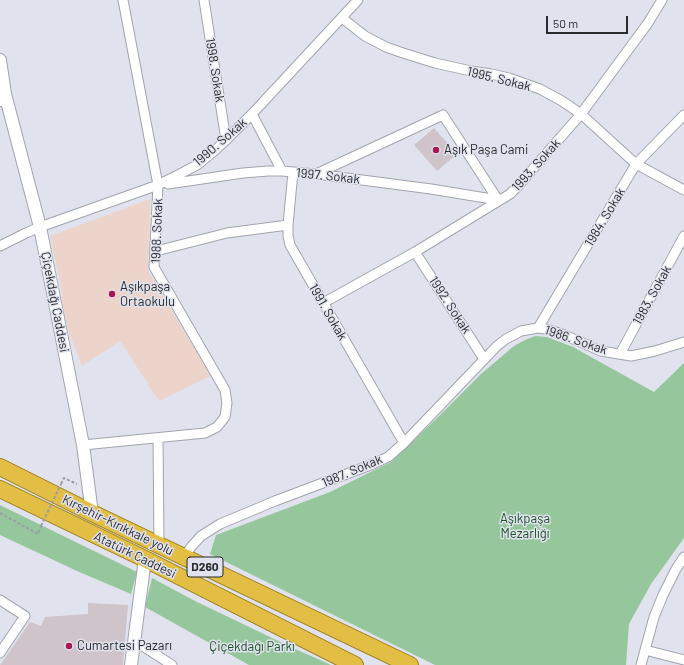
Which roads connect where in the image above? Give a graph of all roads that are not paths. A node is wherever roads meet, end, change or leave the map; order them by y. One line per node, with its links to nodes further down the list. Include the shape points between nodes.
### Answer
1 (123, 0): 16 (street, 1988. Sokak)
2 (204, 0): 11 (street, 1998. Sokak)
3 (358, 0): 5 (street, 1990. Sokak)
4 (662, 0): 9 (street, 1993. Sokak)
5 (342, 18): 8 (street, 1990. Sokak); 9 (street, 1995. Sokak, via 365,36 386,47 435,63 515,80 540,89)
6 (0, 60): 7 (street, Çiçekdağı Caddesi)
7 (2, 98): 20 (street, Çiçekdağı Caddesi, via 19,144)
8 (252, 114): 11 (street, 1990. Sokak); 13 (street)
9 (582, 114): 12 (street, 1995. Sokak); 18 (street, 1993. Sokak, via 518,186)
10 (684, 115): 12 (street, 1984. Sokak)
11 (226, 140): 16 (street, 1990. Sokak, via 197,165)
12 (636, 164): 17 (street, 1995. Sokak); 26 (street, 1984. Sokak)
13 (282, 171): 14 (street, 1997. Sokak); 16 (street, 1997. Sokak, via 243,173)
14 (293, 172): 15 (street, 1997. Sokak); 19 (street, 1991. Sokak)
15 (316, 174): 18 (street, 1997. Sokak); 18 (street, via 443,116)
16 (158, 185): 20 (street, 1990. Sokak); 23 (street, 1988. Sokak)
17 (684, 190)
18 (498, 200): 24 (street, 1993. Sokak)
19 (288, 224): 23 (street, via 227,233); 25 (street, 1991. Sokak, via 290,245)
20 (40, 227): 22 (street, 1990. Sokak); 32 (street, Çiçekdağı Caddesi)
21 (684, 236): 28 (street, 1983. Sokak)
22 (0, 246)
23 (156, 250): 30 (street, 1988. Sokak, via 154,267 225,390 227,403 225,417 217,427 205,433)
24 (415, 252): 25 (street, 1993. Sokak); 29 (street, 1992. Sokak)
25 (322, 303): 31 (street, 1991. Sokak)
26 (538, 328): 28 (street, 1986. Sokak, via 562,334 601,351); 29 (street, 1987. Sokak, via 522,331 506,339)
27 (684, 342): 28 (street, 1986. Sokak, via 631,356)
28 (620, 354)
29 (484, 359): 31 (street, 1987. Sokak)
30 (158, 438): 32 (street, 1988. Sokak); 36 (street)
31 (404, 443): 37 (street, 1987. Sokak, via 373,464 220,524 202,536)
32 (83, 445): 35 (street, Çiçekdağı Caddesi)
33 (0, 468): 35 (highway, Kırşehir-Kırıkkale yolu / D260)
34 (0, 489): 39 (highway, Atatürk Caddesi / D260)
35 (92, 513): 36 (highway, Kırşehir-Kırıkkale yolu / D260)
36 (159, 545): 37 (highway, Kırşehir-Kırıkkale yolu / D260)
37 (184, 557): 48 (highway, Kırşehir-Kırıkkale yolu / D260)
38 (684, 557): 42 (street, via 663,595)
39 (145, 560): 41 (street); 47 (highway, Atatürk Caddesi / D260)
40 (0, 600): 43 (street, via 25,616)
41 (135, 641): 45 (street); 46 (street)
42 (645, 650): 44 (street); 49 (street)
43 (0, 653)
44 (684, 660)
45 (131, 665)
46 (172, 665)
47 (355, 665)
48 (410, 665)
49 (641, 665)

